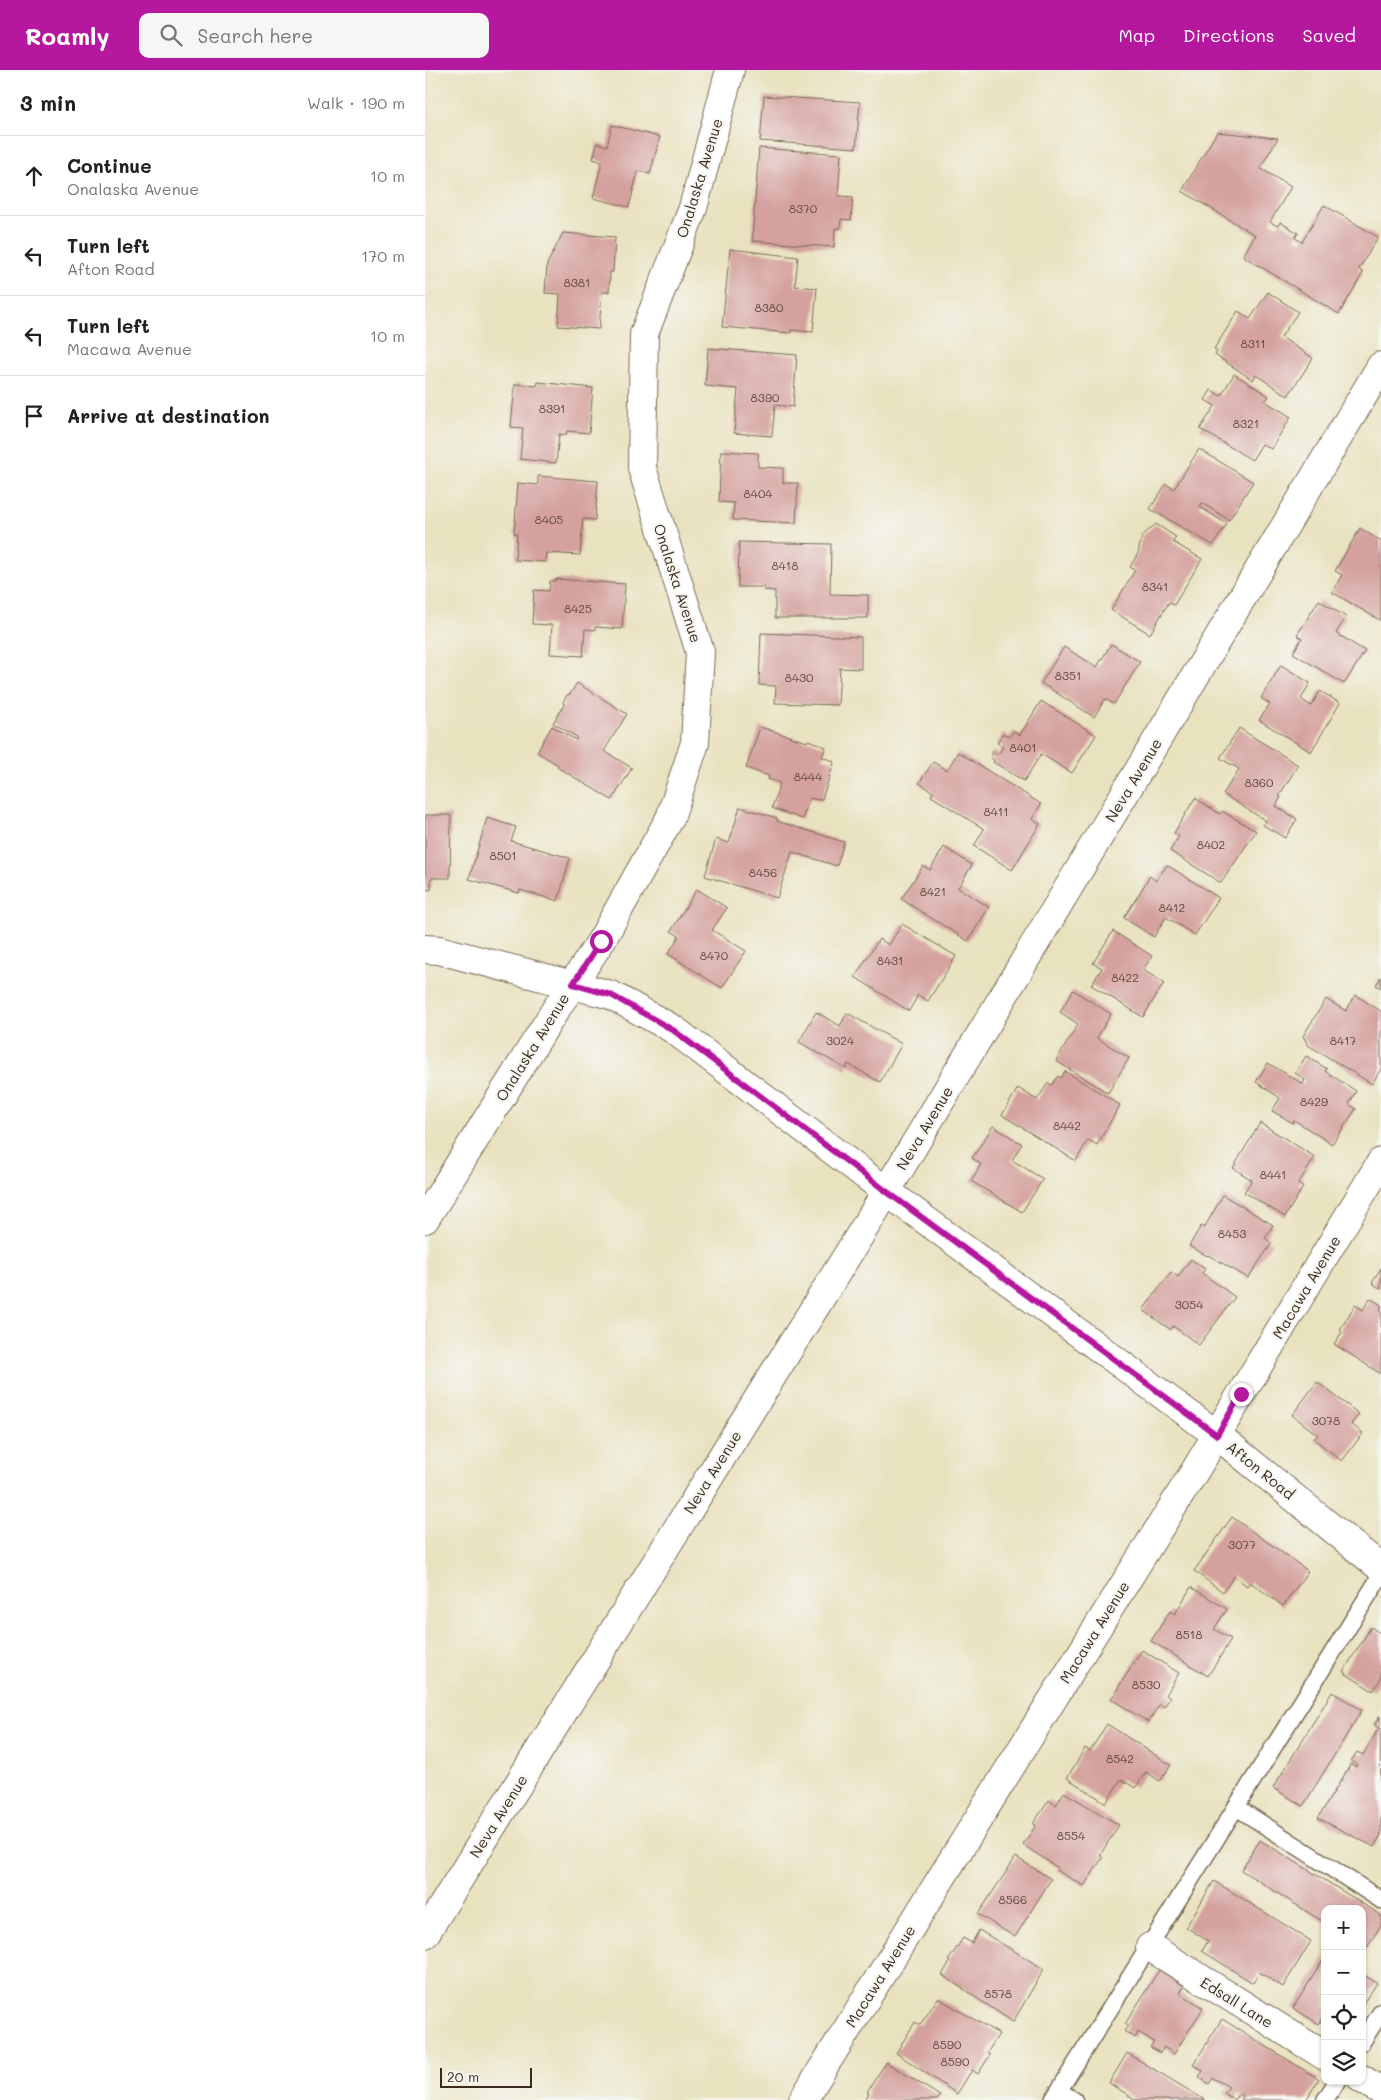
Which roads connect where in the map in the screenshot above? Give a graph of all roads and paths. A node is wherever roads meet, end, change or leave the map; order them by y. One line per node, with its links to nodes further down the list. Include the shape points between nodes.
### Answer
1 (730, 70): 4 (street, Onalaska Avenue, via 693,208 644,334 641,468 701,652 695,742 670,818)
2 (1381, 366): 6 (street, Neva Avenue)
3 (425, 949): 4 (street, Afton Road)
4 (573, 984): 6 (street, Afton Road, via 611,995 673,1030); 7 (street, Onalaska Avenue)
5 (1381, 1162): 8 (street, Macawa Avenue)
6 (886, 1191): 8 (street, Afton Road); 13 (street, Neva Avenue)
7 (425, 1219)
8 (1217, 1435): 9 (street, Afton Road); 22 (street, Macawa Avenue)
9 (1381, 1568)
10 (1381, 1575): 11 (lane)
11 (1236, 1807): 12 (lane); 14 (lane)
12 (1381, 1900)
13 (425, 1934)
14 (1149, 1947): 17 (street, Edsall Lane); 21 (lane)
15 (1381, 2012): 16 (lane)
16 (1363, 2040)
17 (1321, 2054)
18 (1366, 2082): 20 (street)
19 (1334, 2085): 24 (lane)
20 (1381, 2091)
21 (1056, 2096): 23 (lane)
22 (803, 2100)
23 (1073, 2100)
24 (1325, 2100)

